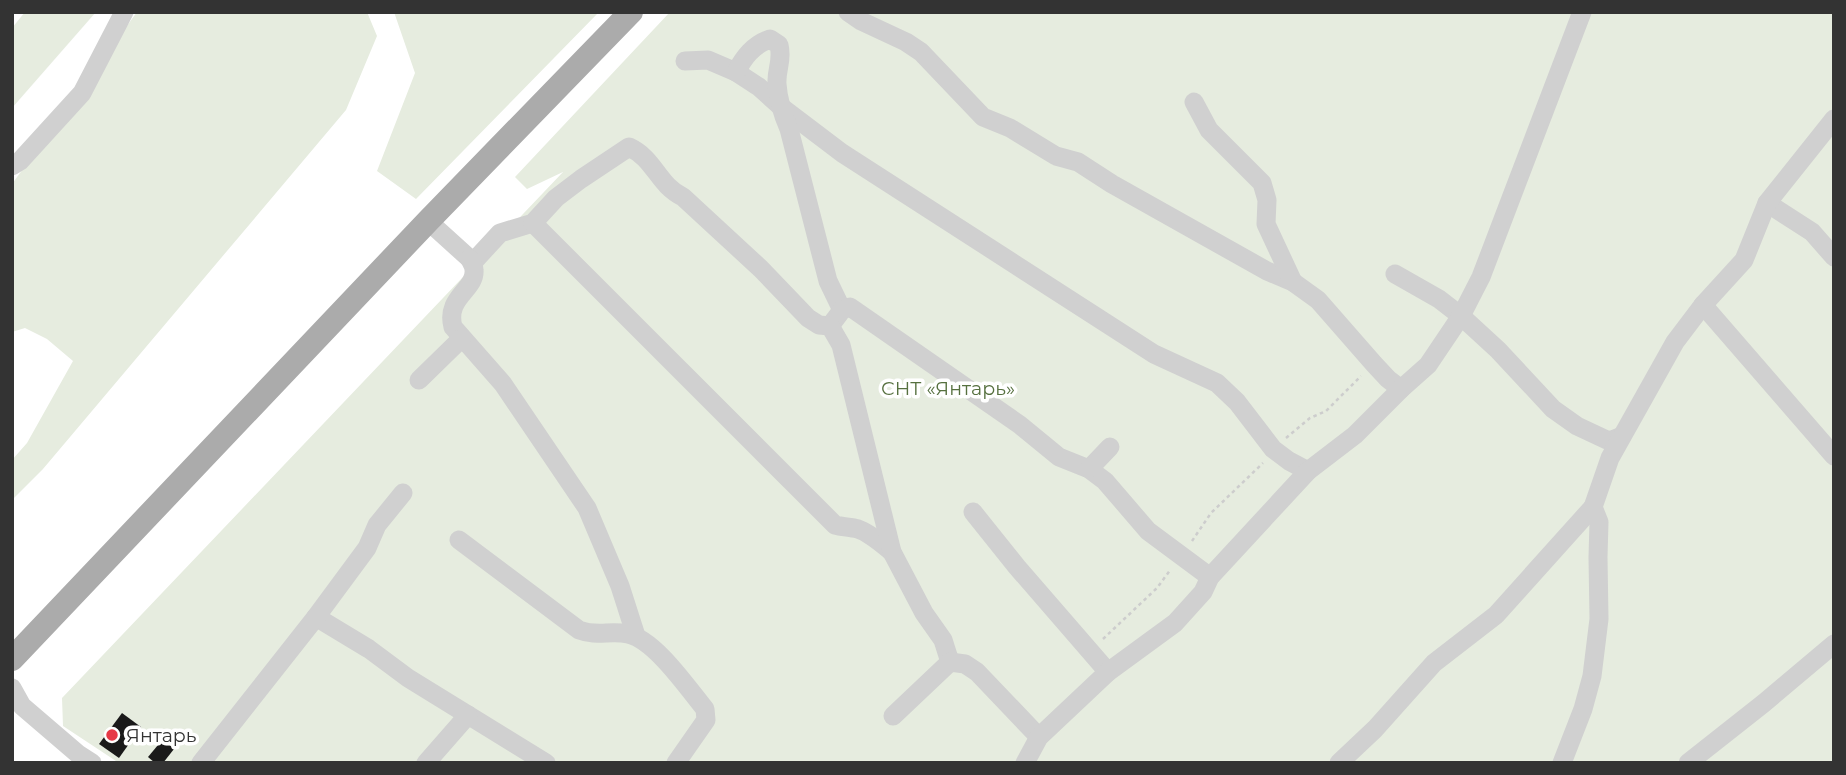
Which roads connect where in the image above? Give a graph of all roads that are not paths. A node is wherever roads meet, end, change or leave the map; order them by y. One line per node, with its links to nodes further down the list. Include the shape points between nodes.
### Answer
1 (124, 12): 10 (street, via 82,93)
2 (631, 12): 12 (main road)
3 (848, 12): 17 (street, via 921,52 983,117 1056,156 1078,162)
4 (1582, 12): 19 (street, via 1481,276)
5 (685, 61): 6 (street, via 708,60)
6 (736, 72): 8 (street); 8 (street, via 759,43 770,39 779,45)
7 (1194, 102): 17 (street, via 1209,130 1262,183 1266,224)
8 (780, 106): 20 (street); 28 (street, via 842,153 1154,354 1217,383 1273,449)
9 (1834, 119): 11 (street)
10 (12, 166)
11 (1767, 203): 14 (street, via 1812,232); 18 (street, via 1744,260)
12 (428, 221): 15 (street); 38 (main road)
13 (533, 223): 15 (street, via 500,233 476,259); 20 (street, via 556,198 629,147 641,153 670,191 683,197 808,318 819,326); 33 (street, via 835,524 857,529)
14 (1834, 257)
15 (470, 259): 21 (street, via 472,280 453,304 450,319)
16 (1395, 274): 19 (street)
17 (1293, 282): 23 (street, via 1318,300)
18 (1703, 305): 24 (street, via 1675,342); 26 (street)
19 (1461, 316): 23 (street, via 1428,365); 24 (street, via 1553,409 1609,441)
20 (836, 318): 27 (street, via 850,307 1059,457); 33 (street)
21 (461, 338): 22 (street); 36 (street, via 503,384 587,508)
22 (419, 380)
23 (1401, 389): 28 (street, via 1355,436)
24 (1622, 436): 30 (street)
25 (1110, 447): 27 (street)
26 (1834, 456)
27 (1089, 469): 34 (street, via 1148,531)
28 (1308, 471): 34 (street)
29 (403, 493): 35 (street)
30 (1592, 507): 51 (street, via 1496,615 1434,663); 52 (street, via 1599,522 1599,619 1592,676)
31 (973, 512): 40 (street)
32 (459, 540): 36 (street, via 579,630)
33 (892, 552): 39 (street, via 943,640)
34 (1210, 577): 40 (street, via 1203,592 1175,623)
35 (316, 617): 42 (street); 46 (street)
36 (636, 636): 49 (street, via 661,655 705,709 706,720)
37 (1834, 644): 53 (street)
38 (12, 659)
39 (950, 662): 43 (street); 44 (street, via 965,664 977,673)
40 (1108, 672): 44 (street)
41 (12, 688): 45 (street, via 22,706)
42 (468, 715): 47 (street); 48 (street)
43 (893, 716)
44 (1039, 737): 50 (street)
45 (92, 763)
46 (201, 763)
47 (426, 763)
48 (546, 763)
49 (677, 763)
50 (1025, 763)
51 (1339, 763)
52 (1562, 763)
53 (1688, 763)

